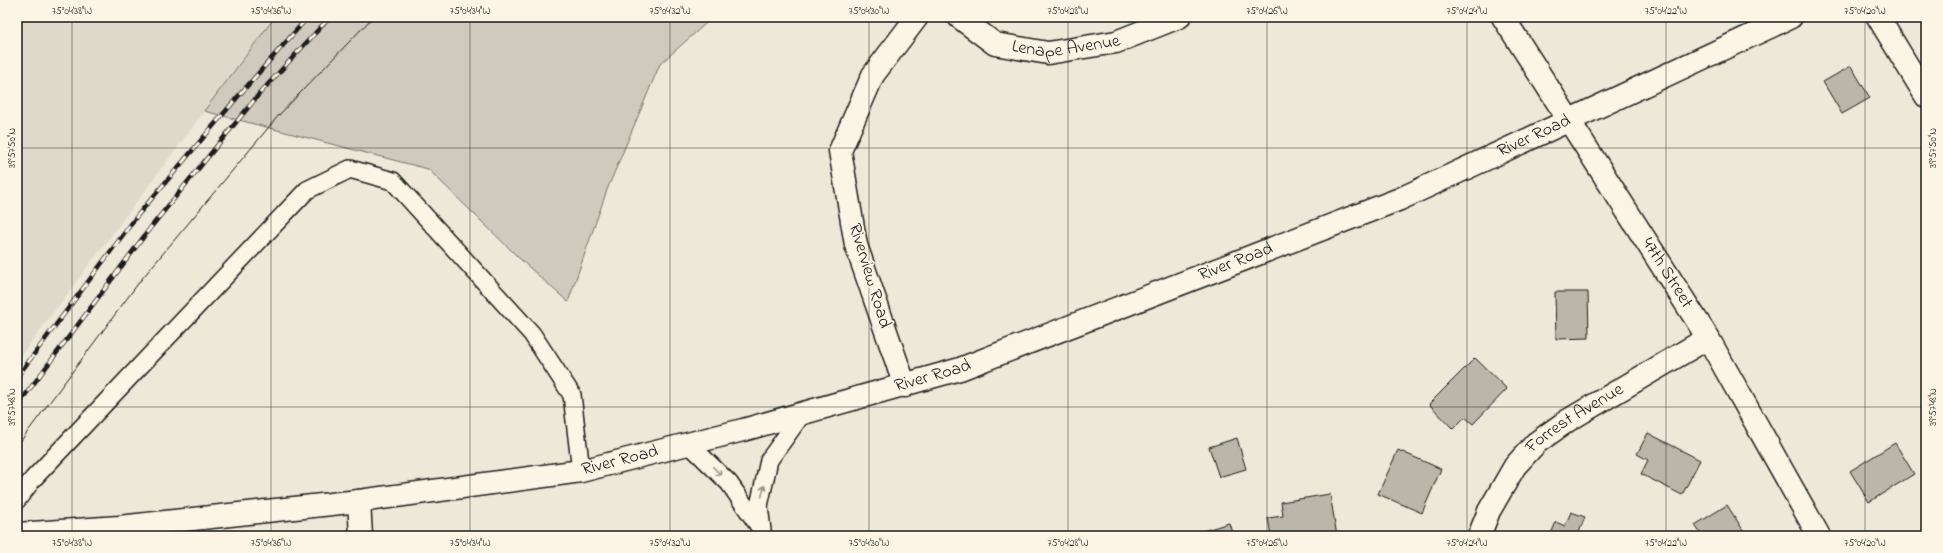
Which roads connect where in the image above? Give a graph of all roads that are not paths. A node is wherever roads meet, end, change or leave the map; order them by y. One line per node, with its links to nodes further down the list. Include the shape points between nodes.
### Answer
1 (917, 17): 10 (main road, Riverview Road, via 874,75 840,151 856,244)
2 (959, 17): 3 (main road, Lenape Avenue, via 995,44 1048,53 1116,42)
3 (1179, 17)
4 (1503, 17): 8 (main road, 47th Street)
5 (1791, 17): 8 (main road, River Road)
6 (1878, 17): 7 (main road)
7 (1926, 96)
8 (1569, 120): 9 (main road, 47th Street); 10 (main road, River Road, via 1400,199 960,369)
9 (1708, 338): 19 (main road, Forrest Avenue, via 1567,421 1536,443 1515,466 1489,511); 20 (main road, 47th Street)
10 (905, 386): 11 (main road, River Road)
11 (802, 414): 12 (main road, River Road); 16 (lane, one-way to 11, via 759,506 770,460)
12 (689, 444): 13 (main road, River Road); 16 (lane, one-way to 16, via 729,483)
13 (581, 471): 14 (lane, via 572,395 532,334 393,181 350,168 307,190 33,479); 15 (main road, River Road)
14 (17, 500)
15 (360, 501): 17 (main road, River Road, via 119,527); 18 (main road)
16 (764, 533)
17 (17, 534)
18 (361, 536)
19 (1479, 536)
20 (1819, 536)

